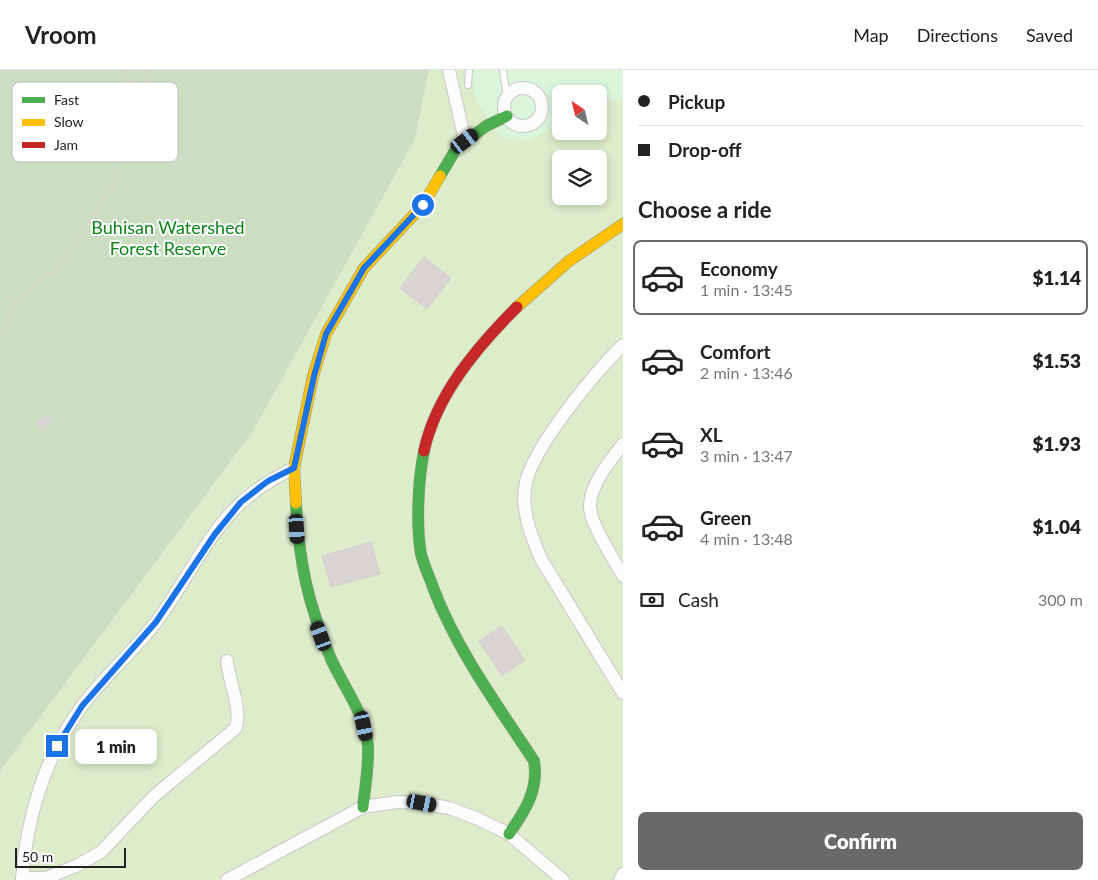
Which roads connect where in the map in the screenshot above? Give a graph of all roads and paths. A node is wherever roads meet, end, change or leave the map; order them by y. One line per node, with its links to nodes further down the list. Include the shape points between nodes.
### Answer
1 (448, 70): 7 (street)
2 (469, 70): 4 (lane)
3 (503, 70): 5 (lane)
4 (468, 85)
5 (507, 97): 6 (street); 6 (street, via 518,89 531,89 542,104 539,117 529,125 516,124)
6 (507, 116): 7 (street)
7 (465, 141): 13 (street, via 449,160 423,205 364,268 326,334)
8 (121, 162): 10 (path, via 111,190 56,271 43,276 11,307 6,329)
9 (623, 224): 18 (street, via 568,262 516,308 482,345 434,419 421,472 418,490 421,552 443,614 534,761 538,774 536,788)
10 (0, 333)
11 (623, 345): 16 (street, via 604,364 539,451 526,482 525,508 541,559)
12 (623, 444): 14 (street, via 606,466 590,506 594,521)
13 (294, 468): 17 (street, via 298,543 304,582 313,615 332,661 364,726 368,746); 20 (street, via 268,481 241,502 215,534 156,622 82,706 57,746 38,792 27,836)
14 (623, 576)
15 (227, 661): 20 (street, via 229,681 239,710 236,728 154,796 101,852 46,878)
16 (623, 693)
17 (363, 807): 18 (street, via 396,802 422,803 449,808); 21 (street)
18 (509, 834): 22 (street)
19 (623, 874): 23 (street)
20 (22, 879)
21 (227, 880)
22 (563, 880)
23 (620, 880)

